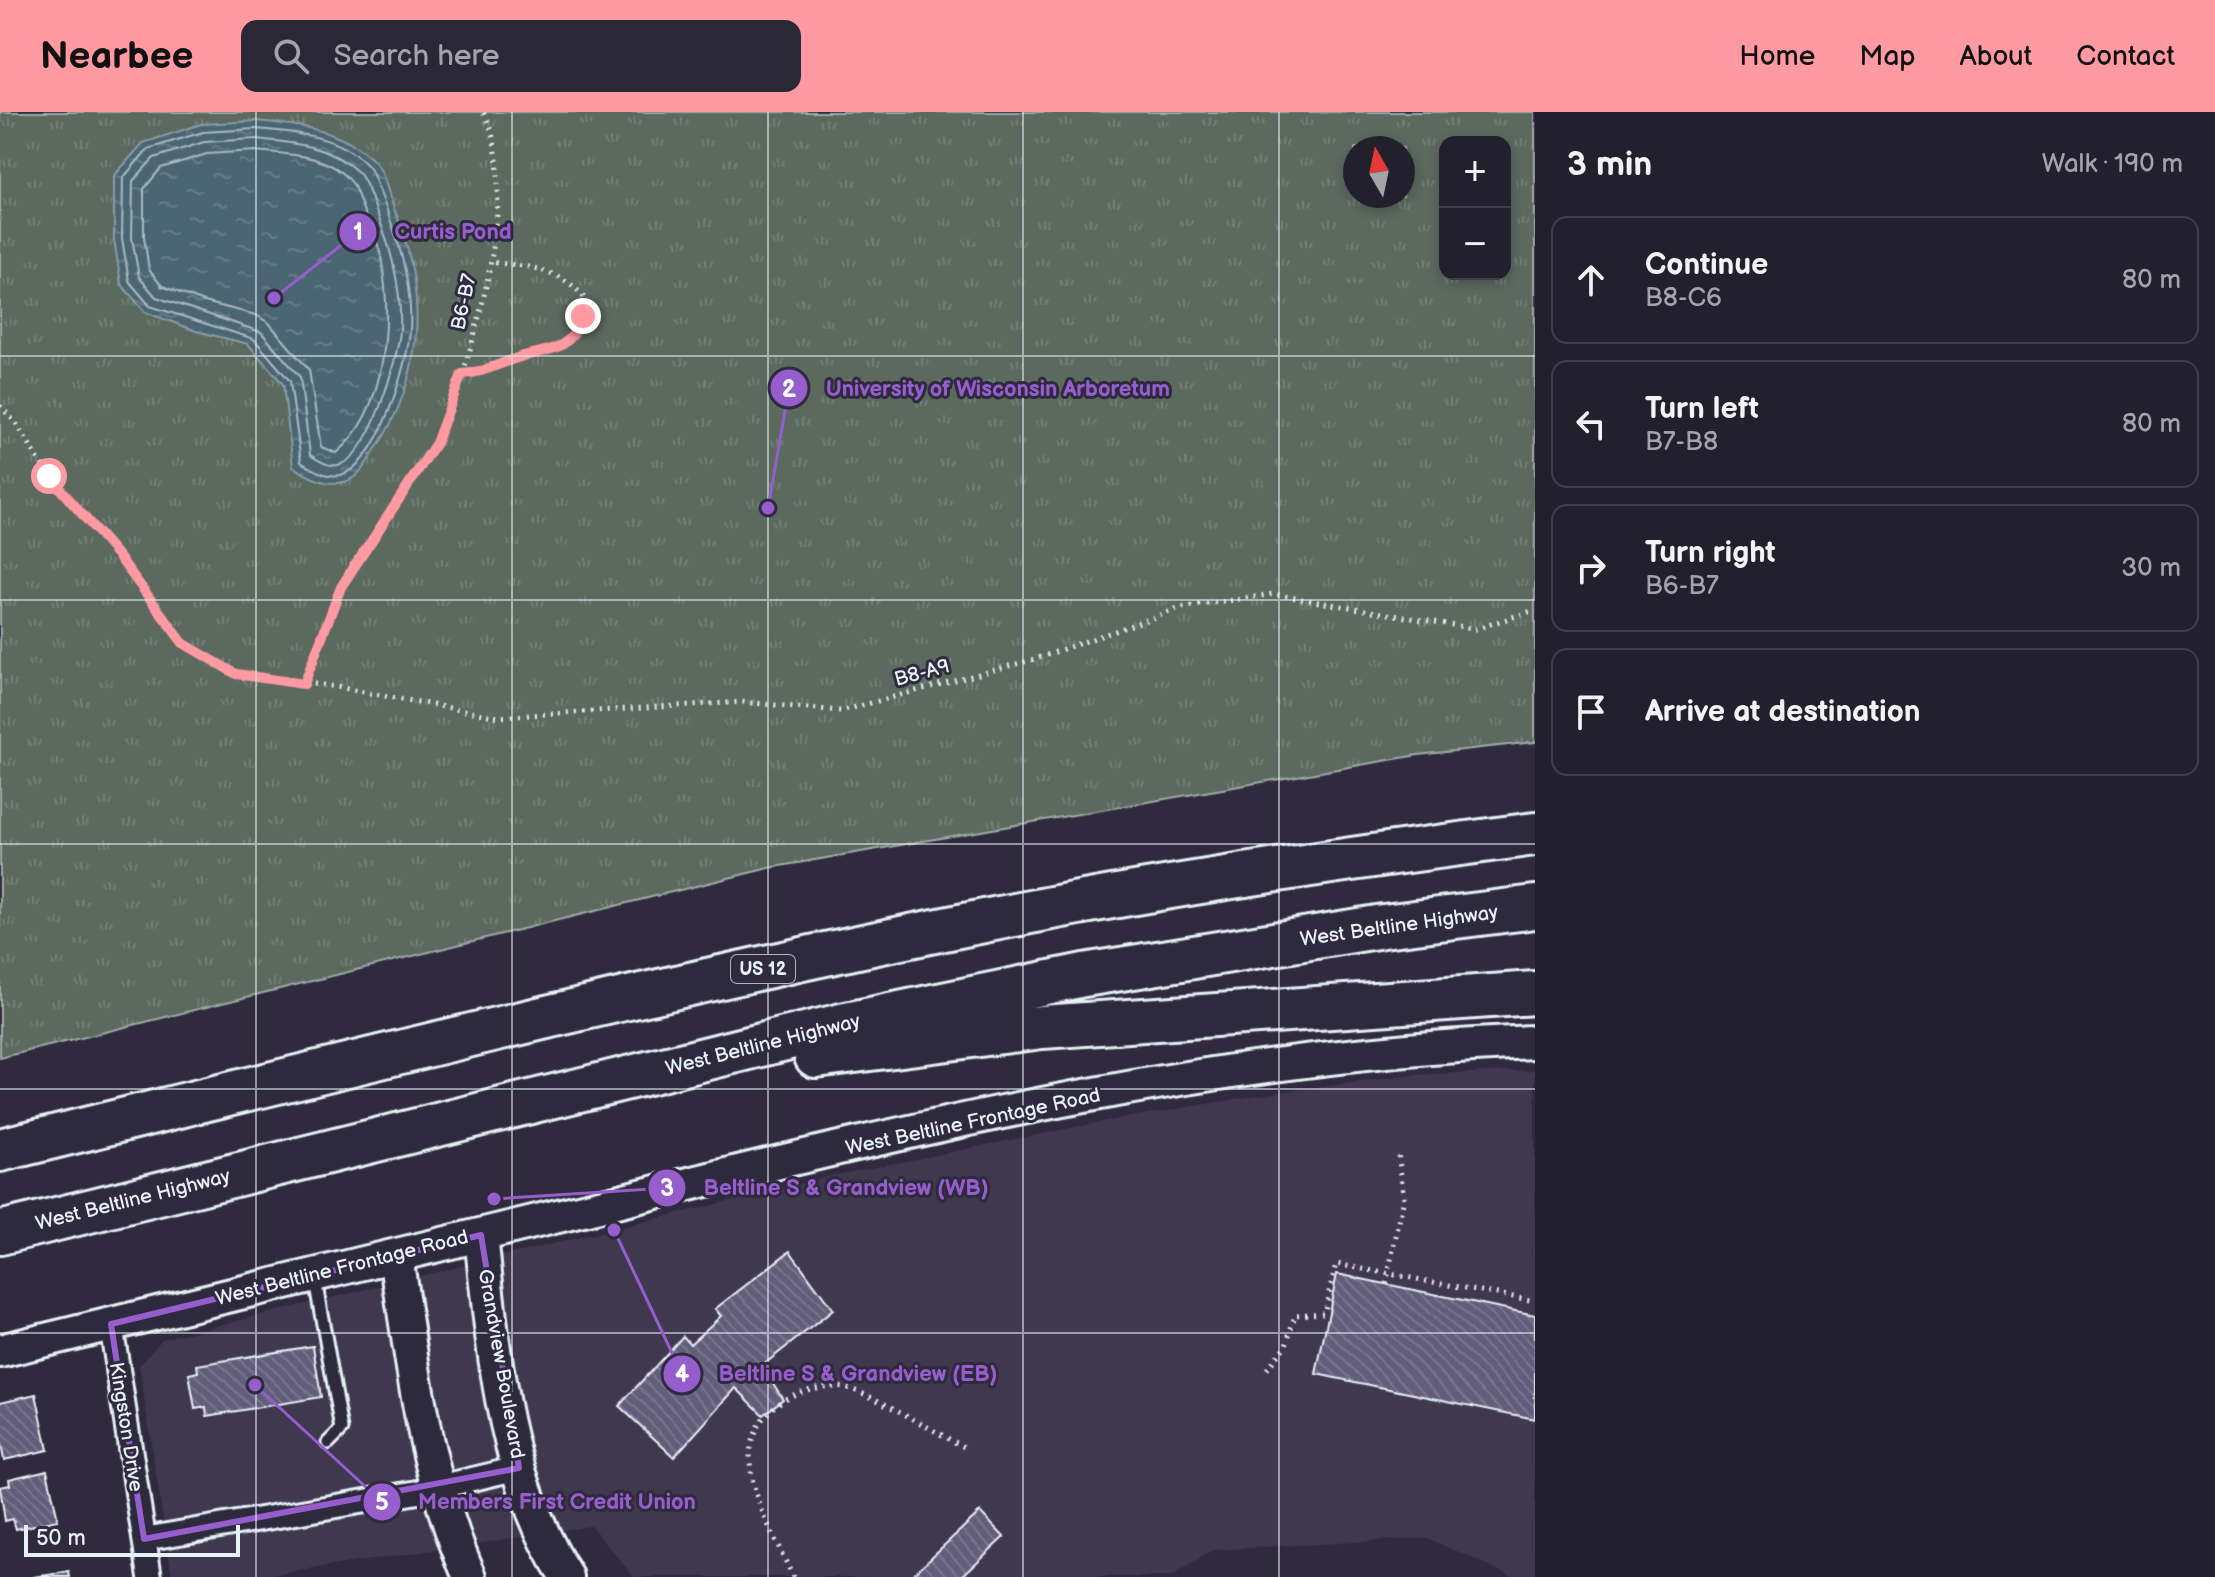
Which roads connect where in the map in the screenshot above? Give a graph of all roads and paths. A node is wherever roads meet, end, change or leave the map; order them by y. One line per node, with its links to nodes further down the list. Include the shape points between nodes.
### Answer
1 (486, 113): 2 (path, via 499,189)
2 (489, 262): 3 (path, B6-B7); 3 (path, B6-B7, via 535,267 574,284 585,299 583,316 563,346)
3 (462, 374): 6 (path, via 436,443 341,587)
4 (0, 406): 6 (path, B8-A9, via 183,643 236,674)
5 (1535, 610): 6 (path, B8-A9, via 1475,629 1273,594 1180,608 1035,659 841,711 741,702 498,717)
6 (304, 684)
7 (1535, 834): 12 (highway, US 12, via 1348,858 961,926 711,980)
8 (1535, 907): 11 (highway, West Beltline Highway, via 1084,975 846,1024)
9 (1535, 993): 11 (highway, via 1042,1027)
10 (1535, 1042): 15 (street, West Beltline Frontage Road, via 1293,1063 1066,1101 769,1164)
11 (608, 1083): 14 (highway, West Beltline Highway)
12 (0, 1150)
13 (1398, 1153): 17 (path, via 1404,1198)
14 (0, 1233)
15 (481, 1235): 16 (street, West Beltline Frontage Road); 26 (street, Grandview Boulevard, via 488,1305)
16 (396, 1256): 18 (street, West Beltline Frontage Road); 27 (street)
17 (1388, 1274): 19 (path); 20 (path); 23 (path, via 1336,1264 1324,1313 1295,1315 1286,1345)
18 (314, 1275): 21 (street, West Beltline Frontage Road); 24 (lane, via 342,1429)
19 (1386, 1284)
20 (1535, 1301)
21 (111, 1324): 22 (street, West Beltline Frontage Road); 28 (street, Kingston Drive)
22 (0, 1351)
23 (1267, 1369)
24 (328, 1443)
25 (968, 1449): 32 (path, via 846,1388 794,1393 773,1407 748,1452 748,1471)
26 (519, 1468): 27 (street); 31 (street, Grandview Boulevard, via 545,1542)
27 (435, 1488): 28 (street); 30 (street)
28 (144, 1539): 29 (street, Kingston Drive)
29 (150, 1577)
30 (470, 1577)
31 (567, 1577)
32 (793, 1577)

